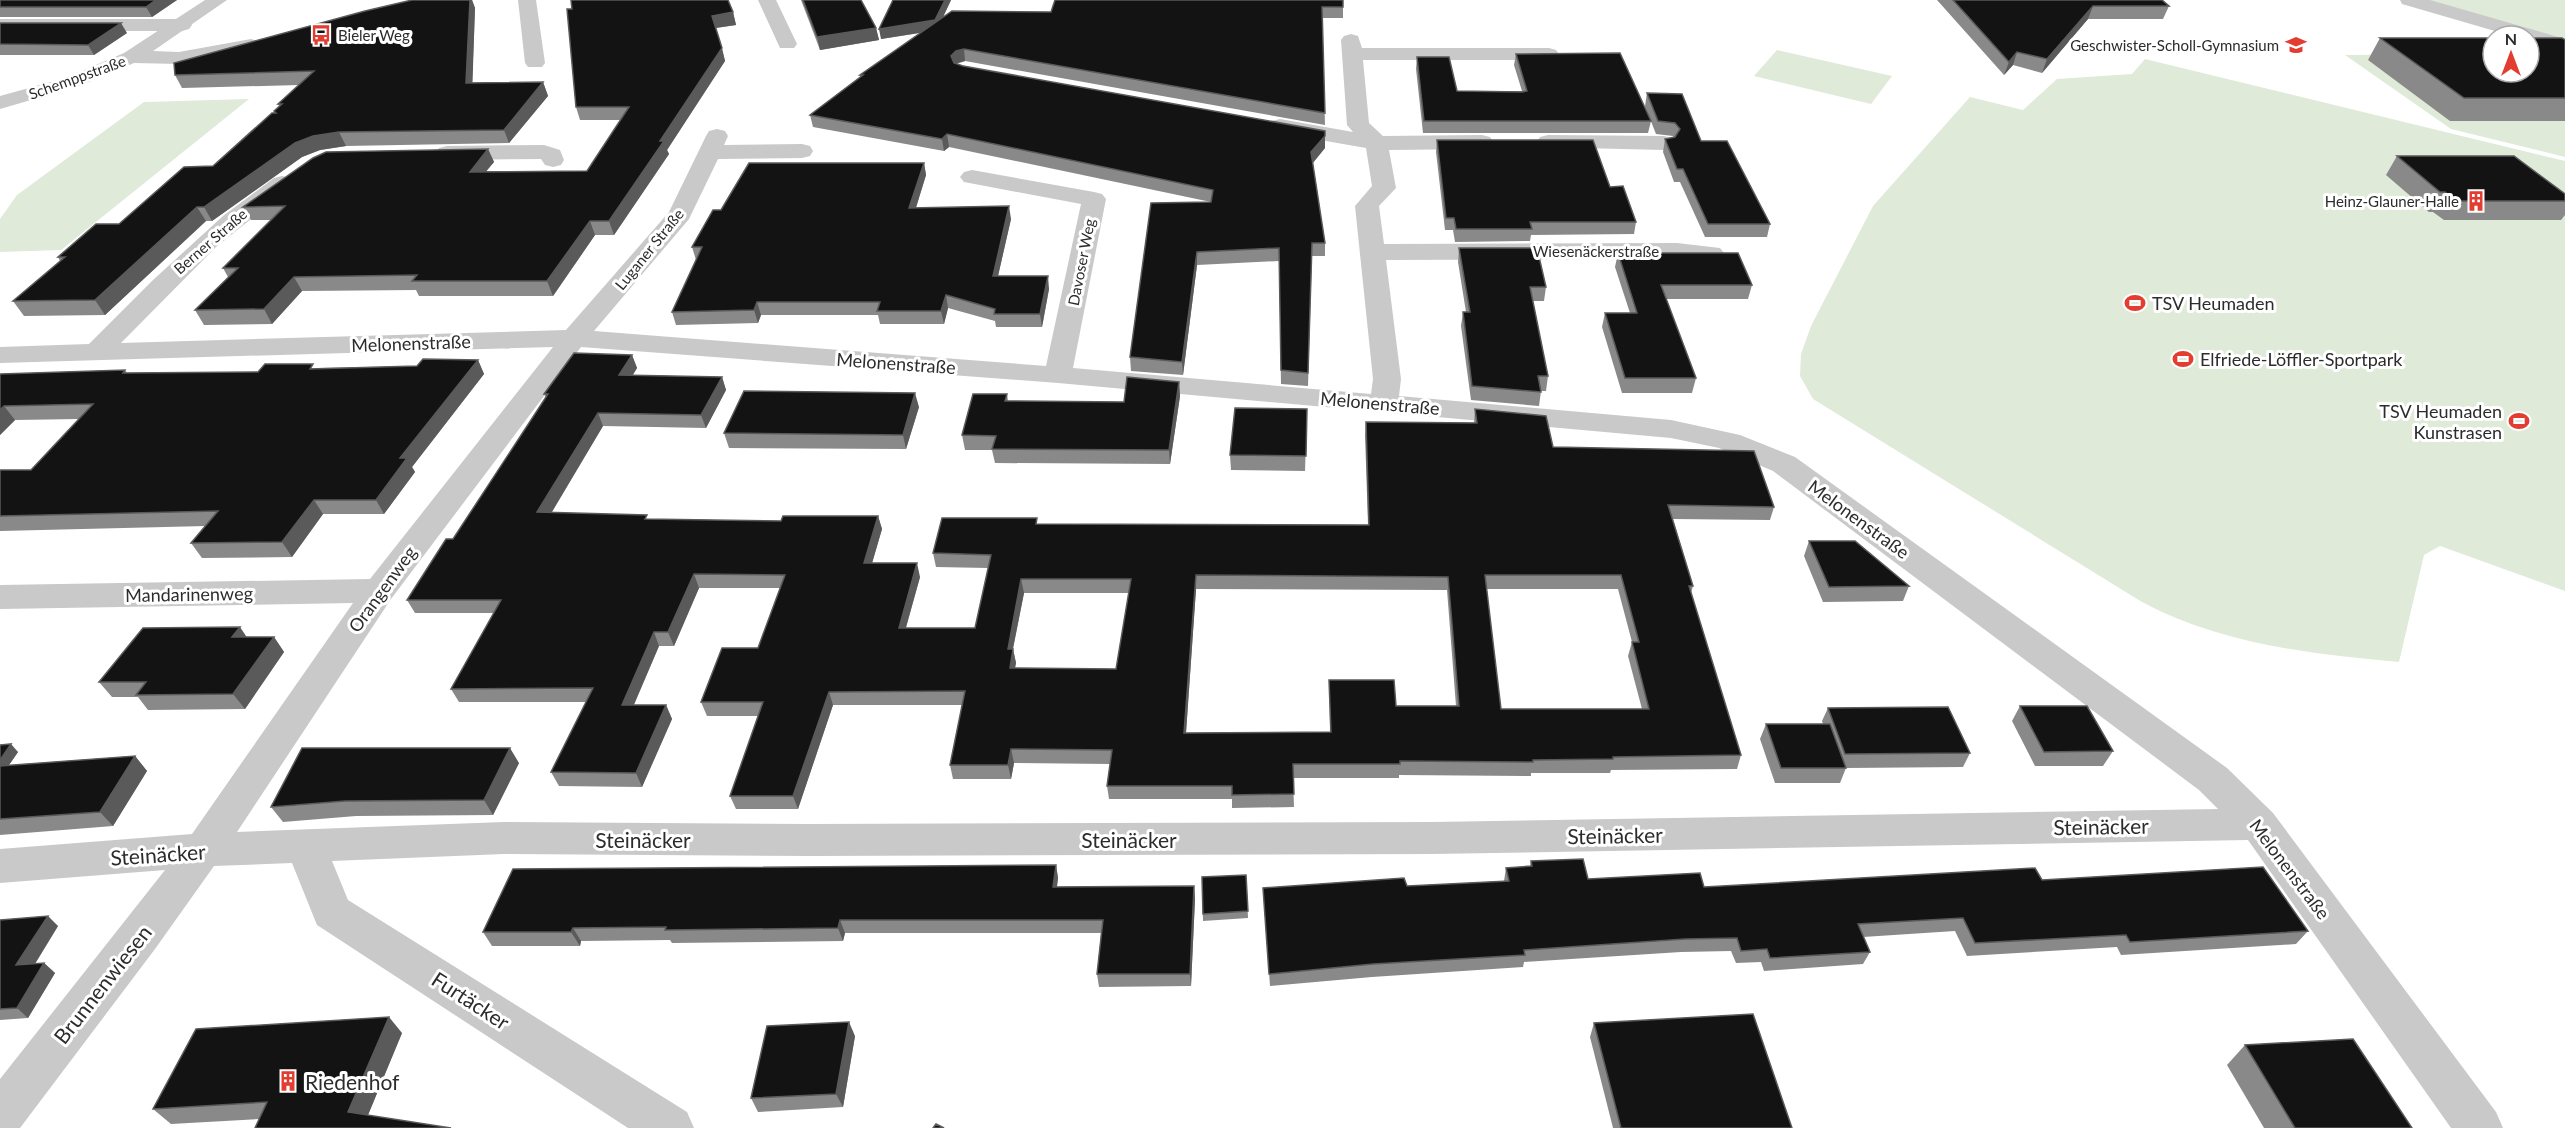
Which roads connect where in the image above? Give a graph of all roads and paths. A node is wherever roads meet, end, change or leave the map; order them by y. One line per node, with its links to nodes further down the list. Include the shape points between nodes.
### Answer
1 (218, 0): 6 (street)
2 (527, 0): 12 (street)
3 (767, 0): 8 (street)
4 (2409, 0): 9 (street)
5 (0, 25): 6 (street)
6 (182, 25): 11 (street)
7 (270, 40): 11 (street, Schemppstraße, via 179,58)
8 (787, 44)
9 (2565, 45)
10 (1549, 54): 17 (street, via 1352,47 1358,125)
11 (132, 57): 13 (street, Schemppstraße, via 72,82)
12 (535, 63)
13 (0, 103)
14 (1263, 123): 17 (street)
15 (1500, 142): 17 (street)
16 (1530, 142): 18 (street)
17 (1377, 143): 24 (street, via 1384,188 1367,206)
18 (1664, 143)
19 (802, 151): 26 (street, Luganer Straße, via 714,144 680,214)
20 (421, 153): 21 (street, via 544,152 552,154)
21 (553, 160)
22 (301, 170): 27 (street, Berner Straße, via 225,225)
23 (972, 177): 29 (street, Davoser Weg, via 1094,199)
24 (1373, 252): 25 (street, Wiesenäckerstraße); 30 (street, via 1387,379)
25 (1711, 254)
26 (574, 338): 27 (street, Melonenstraße); 29 (street, Melonenstraße); 31 (street, Orangenweg)
27 (96, 353): 28 (street, Melonenstraße)
28 (0, 355)
29 (1058, 375): 30 (street, Melonenstraße)
30 (1384, 404): 33 (street, Melonenstraße, via 1671,429 1753,448 1784,464 2213,779)
31 (379, 591): 32 (street, Mandarinenweg); 35 (street, Orangenweg)
32 (0, 597)
33 (2259, 824): 34 (street, Steinäcker, via 1432,838 504,838); 39 (street, Melonenstraße)
34 (305, 845): 35 (street, Steinäcker); 38 (street, Furtäcker, via 332,912)
35 (203, 850): 36 (street, Steinäcker); 37 (street, Brunnenwiesen)
36 (0, 866)
37 (0, 1116)
38 (670, 1128)
39 (2479, 1128)

